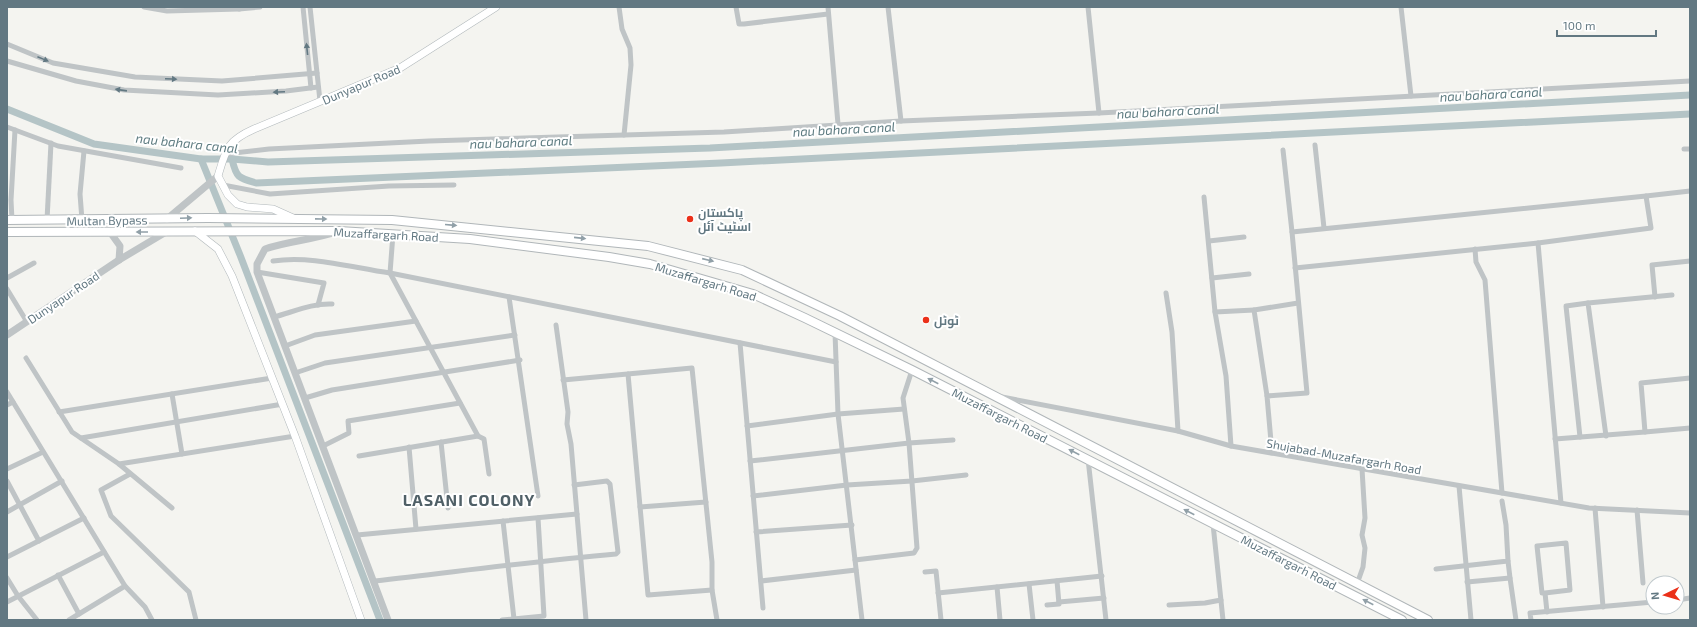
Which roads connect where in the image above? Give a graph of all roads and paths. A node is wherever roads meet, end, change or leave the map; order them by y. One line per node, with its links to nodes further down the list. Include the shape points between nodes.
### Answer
1 (144, 7): 12 (street, via 167,11)
2 (260, 7): 12 (street)
3 (303, 7): 16 (street, one-way to 3)
4 (310, 7): 17 (street)
5 (496, 7): 22 (main road, Dunyapur Road, via 400,68)
6 (619, 7): 28 (street, via 622,29 630,48 631,65)
7 (736, 7): 13 (street, via 739,24)
8 (828, 7): 13 (street)
9 (888, 7): 24 (street)
10 (1088, 7): 23 (street)
11 (1402, 7): 21 (street)
12 (238, 8)
13 (828, 14): 25 (street)
14 (7, 44): 16 (street, one-way to 16, via 54,63 135,77 222,81)
15 (7, 61): 20 (street, one-way to 15, via 218,95 124,90 76,81)
16 (310, 73): 17 (street); 20 (street)
17 (316, 73): 19 (street)
18 (1690, 81): 21 (street)
19 (318, 87): 20 (street); 22 (street)
20 (311, 88)
21 (1411, 96): 23 (street)
22 (320, 102): 35 (main road, Dunyapur Road, via 237,137 228,146)
23 (1099, 113): 24 (street)
24 (901, 121): 25 (street)
25 (838, 124): 28 (street, via 724,132)
26 (7, 126): 27 (street)
27 (15, 130): 29 (street); 46 (street)
28 (624, 135): 35 (street, via 429,141)
29 (51, 143): 34 (street); 47 (street)
30 (1315, 145): 49 (street)
31 (1684, 149): 32 (street)
32 (1690, 149)
33 (1284, 150): 56 (street)
34 (84, 151): 36 (street); 48 (street, via 80,194)
35 (225, 154): 37 (main road, Dunyapur Road)
36 (181, 168)
37 (217, 175): 38 (main road); 44 (street)
38 (223, 185): 39 (street, via 270,194); 45 (main road, via 237,204 273,209)
39 (454, 185)
40 (1690, 191): 41 (street)
41 (1646, 196): 49 (street); 61 (street, via 1651,228)
42 (1204, 197): 59 (street)
43 (240, 218): 44 (main road, Multan Bypass, one-way to 43); 45 (main road, Muzaffargarh Road)
44 (167, 219): 48 (main road, Multan Bypass)
45 (294, 219): 50 (main road, Muzaffargarh Road, one-way to 50, via 392,220)
46 (9, 220): 47 (main road, Multan Bypass)
47 (47, 220): 48 (main road, Multan Bypass)
48 (82, 220)
49 (1324, 228): 56 (street)
50 (503, 230): 60 (main road); 106 (main road, Muzaffargarh Road, one-way to 106, via 648,246 742,270 840,316)
51 (195, 231): 52 (main road, Muzaffargarh Road); 55 (main road, Muzaffargarh Road); 101 (main road, via 218,249 232,276)
52 (339, 231): 57 (main road, Muzaffargarh Road); 68 (street, via 265,249 257,264)
53 (7, 232): 54 (main road, Muzaffargarh Road)
54 (110, 232): 55 (main road, Muzaffargarh Road, one-way to 54); 63 (street, via 120,246)
55 (166, 232): 63 (street, Dunyapur Road)
56 (1292, 232): 67 (street)
57 (393, 234): 60 (main road, Muzaffargarh Road); 69 (street)
58 (1244, 237): 59 (street)
59 (1209, 241): 72 (street)
60 (502, 243): 88 (main road, Muzaffargarh Road, via 650,264 753,294)
61 (1538, 243): 62 (street); 126 (street)
62 (1475, 249): 67 (street); 152 (street, via 1476,262 1485,280)
63 (119, 260): 86 (street, Dunyapur Road)
64 (273, 261): 69 (street, via 285,259 317,262)
65 (1690, 261): 77 (street, via 1652,265)
66 (34, 263): 71 (street)
67 (1295, 268): 78 (street)
68 (257, 272): 81 (street, via 324,283); 84 (street)
69 (390, 274): 76 (street); 85 (street)
70 (1249, 274): 72 (street)
71 (7, 278)
72 (1212, 278): 83 (street)
73 (7, 289): 86 (street)
74 (1166, 293): 119 (street, via 1172,332)
75 (1672, 295): 77 (street)
76 (509, 297): 89 (street); 91 (street)
77 (1655, 297): 79 (street)
78 (1298, 303): 82 (street); 107 (street, via 1307,393)
79 (1588, 303): 123 (street); 124 (street, via 1566,306)
80 (332, 304): 81 (street)
81 (318, 305): 84 (street)
82 (1254, 310): 83 (street); 107 (street)
83 (1215, 312): 131 (street, via 1226,376)
84 (274, 317): 92 (street)
85 (416, 321): 92 (street, via 315,335); 93 (street)
86 (27, 322): 90 (street, Dunyapur Road)
87 (556, 324): 103 (street)
88 (835, 333): 96 (street); 97 (main road, Muzaffargarh Road)
89 (515, 335): 93 (street); 95 (street)
90 (7, 336)
91 (740, 343): 96 (street); 117 (street)
92 (285, 346): 98 (street)
93 (430, 347): 98 (street, via 325,363); 99 (street)
94 (26, 358): 114 (street)
95 (520, 360): 99 (street); 153 (street)
96 (836, 362): 115 (street)
97 (912, 370): 113 (street, via 903,398); 138 (main road, Muzaffargarh Road, one-way to 97)
98 (295, 372): 108 (street)
99 (443, 372): 108 (street, via 332,390); 110 (street)
100 (628, 374): 103 (street); 156 (street, via 692,368); 159 (street)
101 (272, 378): 105 (street); 111 (main road)
102 (1690, 378): 120 (street, via 1641,383)
103 (563, 380): 149 (street)
104 (7, 392): 109 (street)
105 (172, 394): 114 (street); 116 (street)
106 (997, 396): 119 (street, Shujabad-Muzafargarh Road); 197 (main road, Muzaffargarh Road)
107 (1267, 396): 135 (street)
108 (305, 398): 130 (street)
109 (13, 402): 112 (street); 134 (street)
110 (460, 403): 122 (street); 130 (street, via 348,421 349,433)
111 (283, 404): 116 (street); 121 (main road)
112 (7, 405)
113 (904, 409): 115 (street); 129 (street)
114 (59, 412): 125 (street, via 72,432)
115 (838, 414): 117 (street); 133 (street)
116 (177, 422): 125 (street); 136 (street)
117 (747, 426): 139 (street)
118 (1690, 428): 120 (street)
119 (1178, 432): 131 (street, Shujabad-Muzafargarh Road)
120 (1645, 432): 123 (street)
121 (295, 436): 136 (street); 220 (main road)
122 (478, 436): 128 (street); 144 (street, via 484,439)
123 (1606, 436): 124 (street)
124 (1580, 437): 126 (street)
125 (80, 438): 140 (street)
126 (1556, 439): 157 (street)
127 (953, 440): 129 (street)
128 (441, 442): 132 (street); 161 (street)
129 (909, 443): 133 (street); 148 (street)
130 (323, 446): 174 (street)
131 (1231, 446): 135 (street, Shujabad-Muzafargarh Road)
132 (409, 447): 137 (street); 172 (street)
133 (844, 450): 139 (street); 150 (street)
134 (44, 452): 141 (street); 147 (street)
135 (1272, 453): 142 (street, Shujabad-Muzafargarh Road)
136 (182, 454): 140 (street)
137 (359, 456)
138 (1088, 459): 170 (main road, Muzaffargarh Road, one-way to 138); 188 (street)
139 (750, 461): 154 (street)
140 (119, 464): 143 (street)
141 (7, 469)
142 (1362, 469): 151 (street, Shujabad-Muzafargarh Road); 197 (street, via 1364,548 1363,567)
143 (130, 474): 160 (street); 219 (street, via 101,490 111,516 189,592)
144 (488, 474)
145 (966, 475): 148 (street)
146 (7, 482): 158 (street)
147 (62, 482): 158 (street); 167 (street)
148 (912, 482): 150 (street); 180 (street, via 917,548 914,553)
149 (574, 485): 166 (street); 178 (street, via 607,480 610,484 618,552)
150 (847, 485): 154 (street); 171 (street)
151 (1459, 486): 152 (street, Shujabad-Muzafargarh Road); 183 (street)
152 (1502, 493): 157 (street, Shujabad-Muzafargarh Road)
153 (538, 496)
154 (753, 496): 173 (street)
155 (1502, 501): 181 (street)
156 (706, 502): 159 (street); 200 (street)
157 (1561, 503): 162 (street, Shujabad-Muzafargarh Road)
158 (19, 505): 164 (street); 175 (street)
159 (640, 507): 200 (street, via 648,595)
160 (172, 508)
161 (448, 508)
162 (1596, 508): 163 (street, Shujabad-Muzafargarh Road); 211 (street)
163 (1637, 510): 165 (street, Shujabad-Muzafargarh Road); 195 (street)
164 (7, 512)
165 (1690, 513)
166 (577, 514): 168 (street); 178 (street)
167 (84, 518): 175 (street); 176 (street)
168 (538, 518): 169 (street); 179 (street)
169 (503, 521): 172 (street); 182 (street)
170 (1213, 524): 205 (street); 231 (main road, Muzaffargarh Road, one-way to 170)
171 (852, 525): 173 (street); 180 (street)
172 (416, 530): 174 (street)
173 (756, 532): 192 (street)
174 (357, 535): 191 (street)
175 (39, 541): 177 (street)
176 (104, 552): 187 (street); 198 (street)
177 (7, 557)
178 (581, 557): 179 (street); 223 (street)
179 (541, 560): 182 (street); 215 (street, via 544,616)
180 (855, 560): 185 (street)
181 (1508, 561): 183 (street); 190 (street)
182 (508, 565): 191 (street); 215 (street)
183 (1465, 566): 184 (street); 194 (street)
184 (1436, 569)
185 (856, 570): 192 (street); 225 (street)
186 (925, 572): 202 (street, via 936,571)
187 (58, 575): 203 (street); 214 (street)
188 (1102, 576): 193 (street); 204 (street)
189 (7, 578): 203 (street)
190 (1510, 578): 194 (street); 234 (street)
191 (375, 581): 221 (street)
192 (761, 581): 212 (street)
193 (1057, 581): 196 (street); 207 (street)
194 (1467, 582): 233 (street)
195 (1643, 583)
196 (1029, 584): 199 (street); 228 (street)
197 (1357, 584): 232 (main road, Muzaffargarh Road)
198 (125, 586): 214 (street); 218 (street, via 145,607)
199 (997, 587): 202 (street); 227 (street)
200 (712, 590): 224 (street)
201 (1545, 593): 201 (street, via 1542,593 1537,546 1566,544 1570,590); 213 (street)
202 (938, 594): 226 (street)
203 (18, 596): 206 (street); 216 (street)
204 (1104, 598): 207 (street); 229 (street)
205 (1221, 600): 210 (street); 230 (street)
206 (7, 602)
207 (1059, 602): 209 (street)
208 (1645, 603): 211 (street)
209 (1047, 605)
210 (1168, 605)
211 (1603, 607): 213 (street)
212 (763, 608)
213 (1547, 612): 235 (street, via 1530,613)
214 (79, 614): 217 (street)
215 (514, 619): 222 (street)
216 (37, 620)
217 (70, 620)
218 (152, 620)
219 (196, 620)
220 (361, 620)
221 (388, 620)
222 (502, 620)
223 (586, 620)
224 (717, 620)
225 (862, 620)
226 (941, 620)
227 (1000, 620)
228 (1033, 620)
229 (1106, 620)
230 (1223, 620)
231 (1402, 620)
232 (1428, 620)
233 (1471, 620)
234 (1516, 620)
235 (1531, 620)

